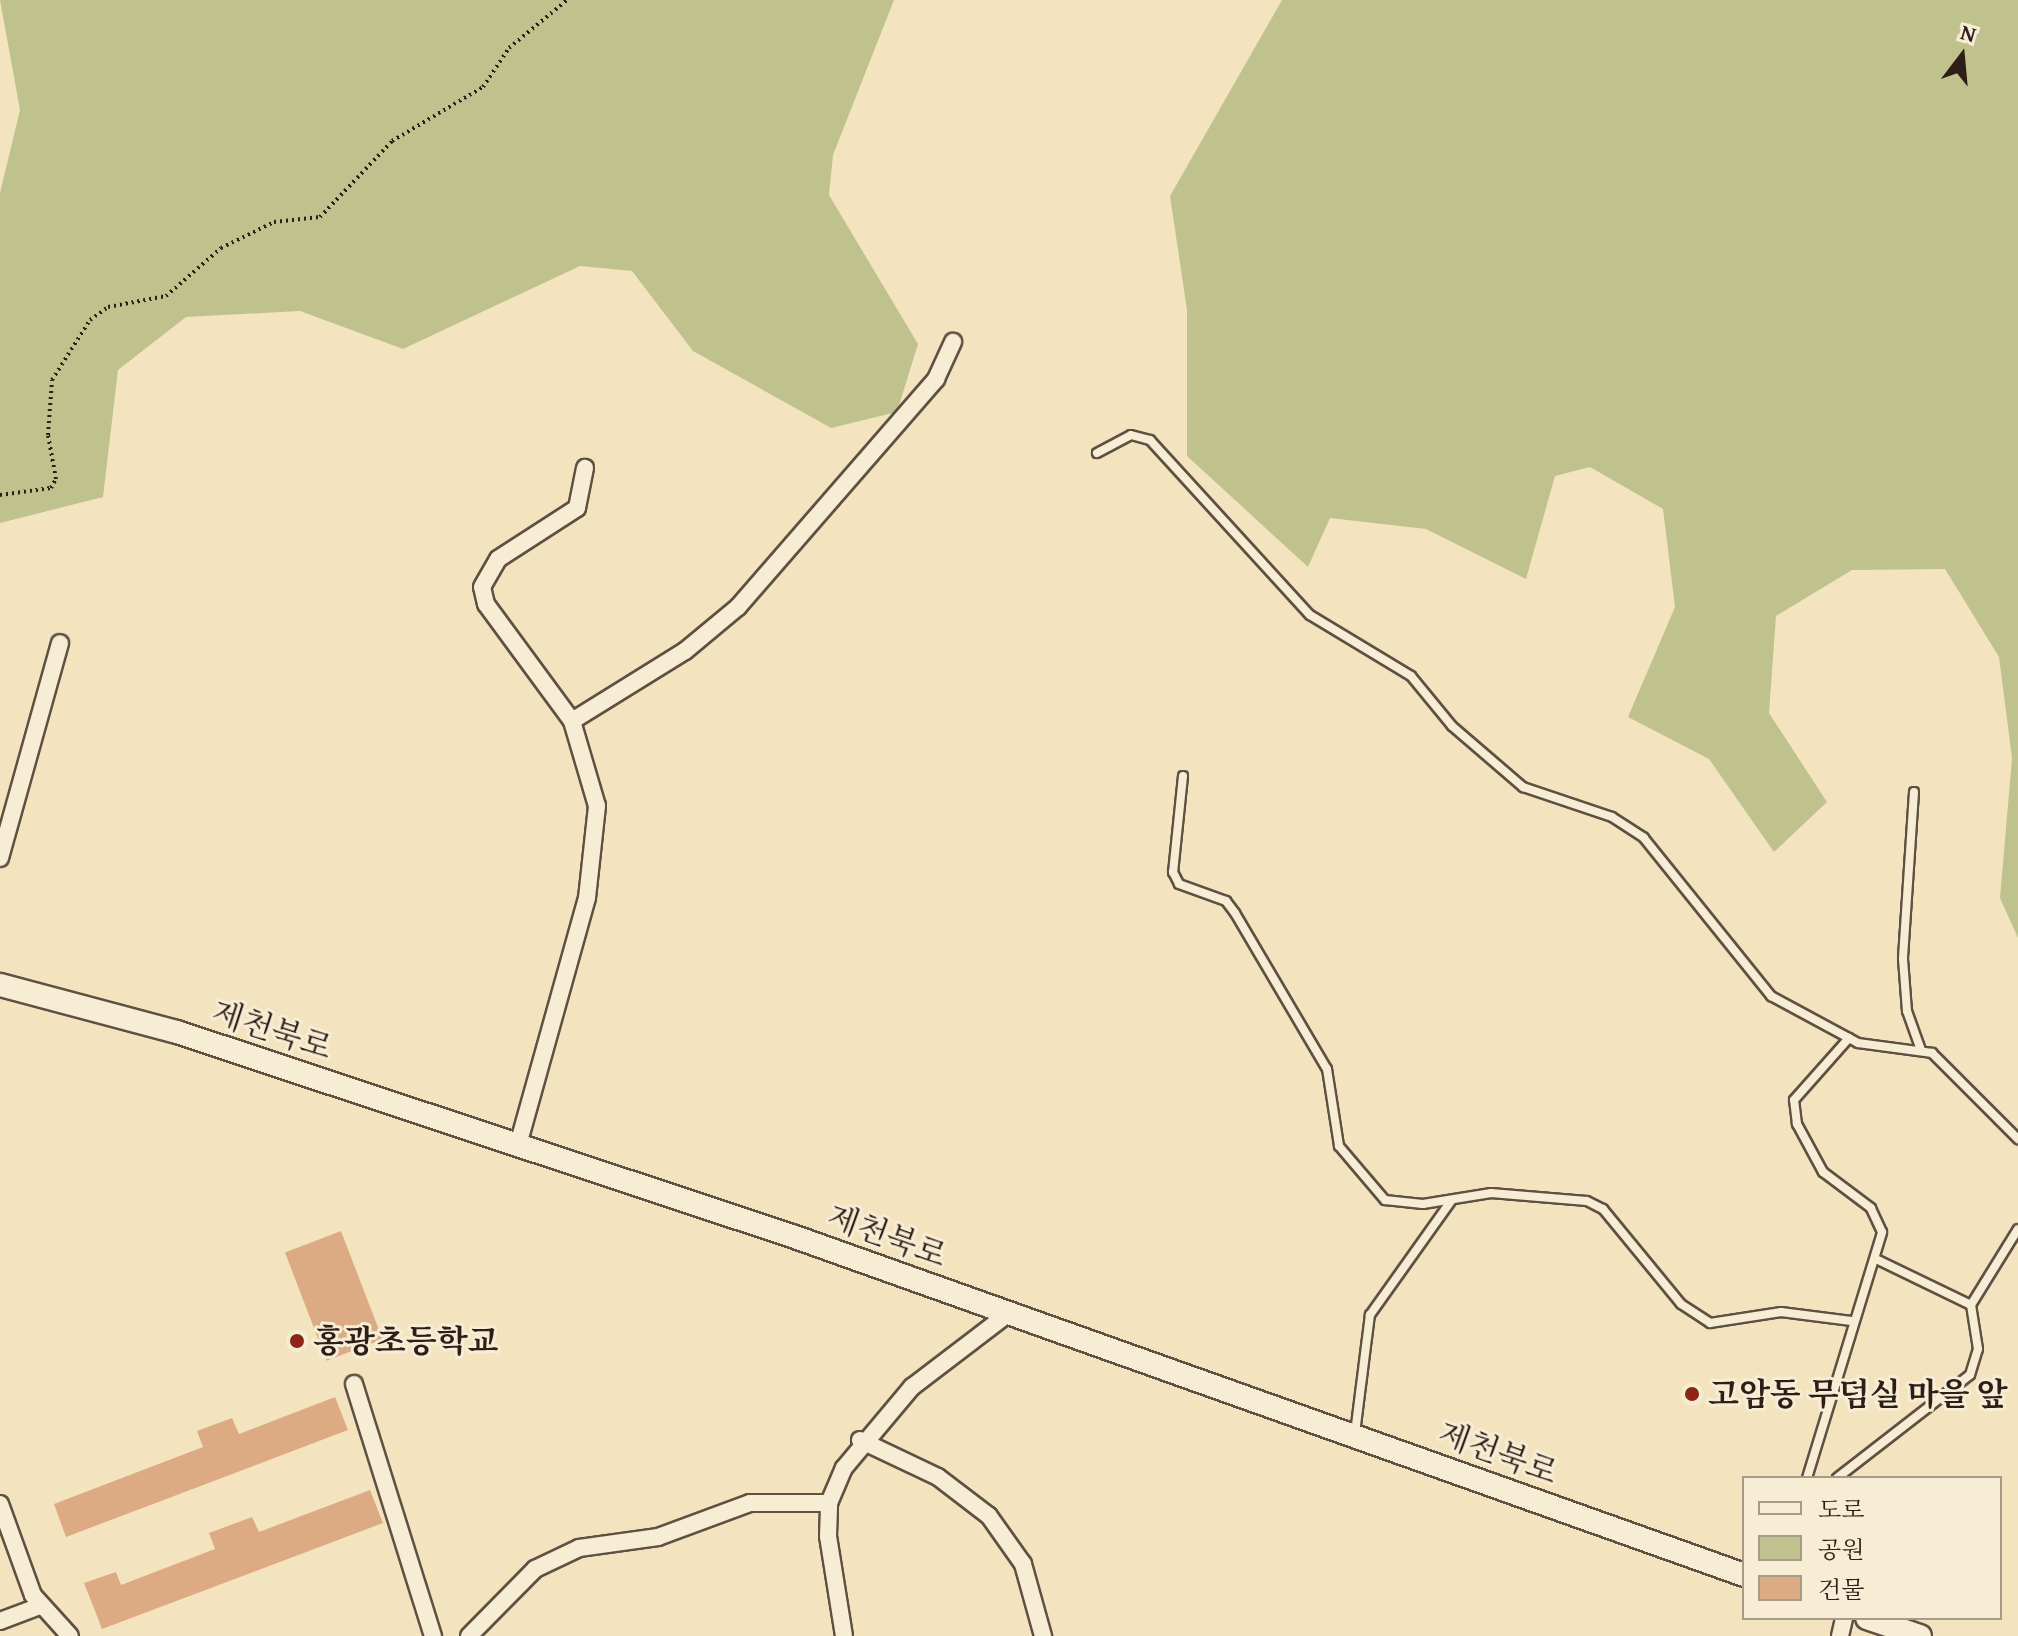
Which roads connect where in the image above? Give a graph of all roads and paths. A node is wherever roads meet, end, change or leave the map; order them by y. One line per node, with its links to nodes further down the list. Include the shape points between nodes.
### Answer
1 (567, 0): 5 (path, via 509,48 483,87 392,141 320,217 274,222 221,248 166,296 108,307 90,320 52,380 48,435 56,479 51,488)
2 (953, 342): 7 (street, via 936,379 730,615)
3 (1097, 453): 12 (lane, via 1131,435 1150,440 1310,615 1411,676 1452,726 1523,787 1612,817 1644,838 1754,982)
4 (585, 468): 7 (street, via 577,508 498,559 482,587 486,604)
5 (0, 495)
6 (60, 643): 10 (street)
7 (572, 721): 15 (street, via 597,806 592,865)
8 (1183, 776): 16 (lane, via 1173,872 1179,884 1226,901 1235,913 1327,1069 1339,1146 1385,1200)
9 (1914, 792): 13 (lane, via 1903,973)
10 (0, 858)
11 (0, 985): 15 (street, 제천북로, via 177,1032)
12 (1849, 1038): 13 (lane, via 1891,1051); 18 (lane, via 1794,1100 1797,1124 1823,1172 1871,1208 1882,1232)
13 (1921, 1050): 14 (lane, via 1932,1053)
14 (2018, 1139)
15 (518, 1145): 20 (street, 제천북로)
16 (1451, 1201): 21 (lane, via 1491,1193 1587,1201 1603,1209 1681,1304 1710,1323 1781,1312); 23 (lane, via 1370,1315)
17 (2018, 1229): 19 (lane)
18 (1878, 1260): 19 (lane); 21 (lane)
19 (1971, 1305): 26 (lane, via 1978,1349 1970,1375)
20 (1009, 1313): 23 (street, 제천북로); 24 (street, via 912,1387)
21 (1851, 1321): 25 (lane)
22 (354, 1384): 34 (street)
23 (1355, 1436): 29 (street, 제천북로)
24 (860, 1440): 27 (street); 37 (street, via 938,1477 989,1516 1023,1564)
25 (1808, 1476)
26 (1840, 1476)
27 (829, 1503): 35 (street, via 750,1503 658,1537 579,1548 535,1569); 36 (street)
28 (0, 1504): 30 (street)
29 (1742, 1574)
30 (40, 1606): 32 (street); 33 (street)
31 (1873, 1620): 38 (street)
32 (0, 1621)
33 (70, 1636)
34 (433, 1636)
35 (469, 1636)
36 (844, 1636)
37 (1043, 1636)
38 (1920, 1636)

